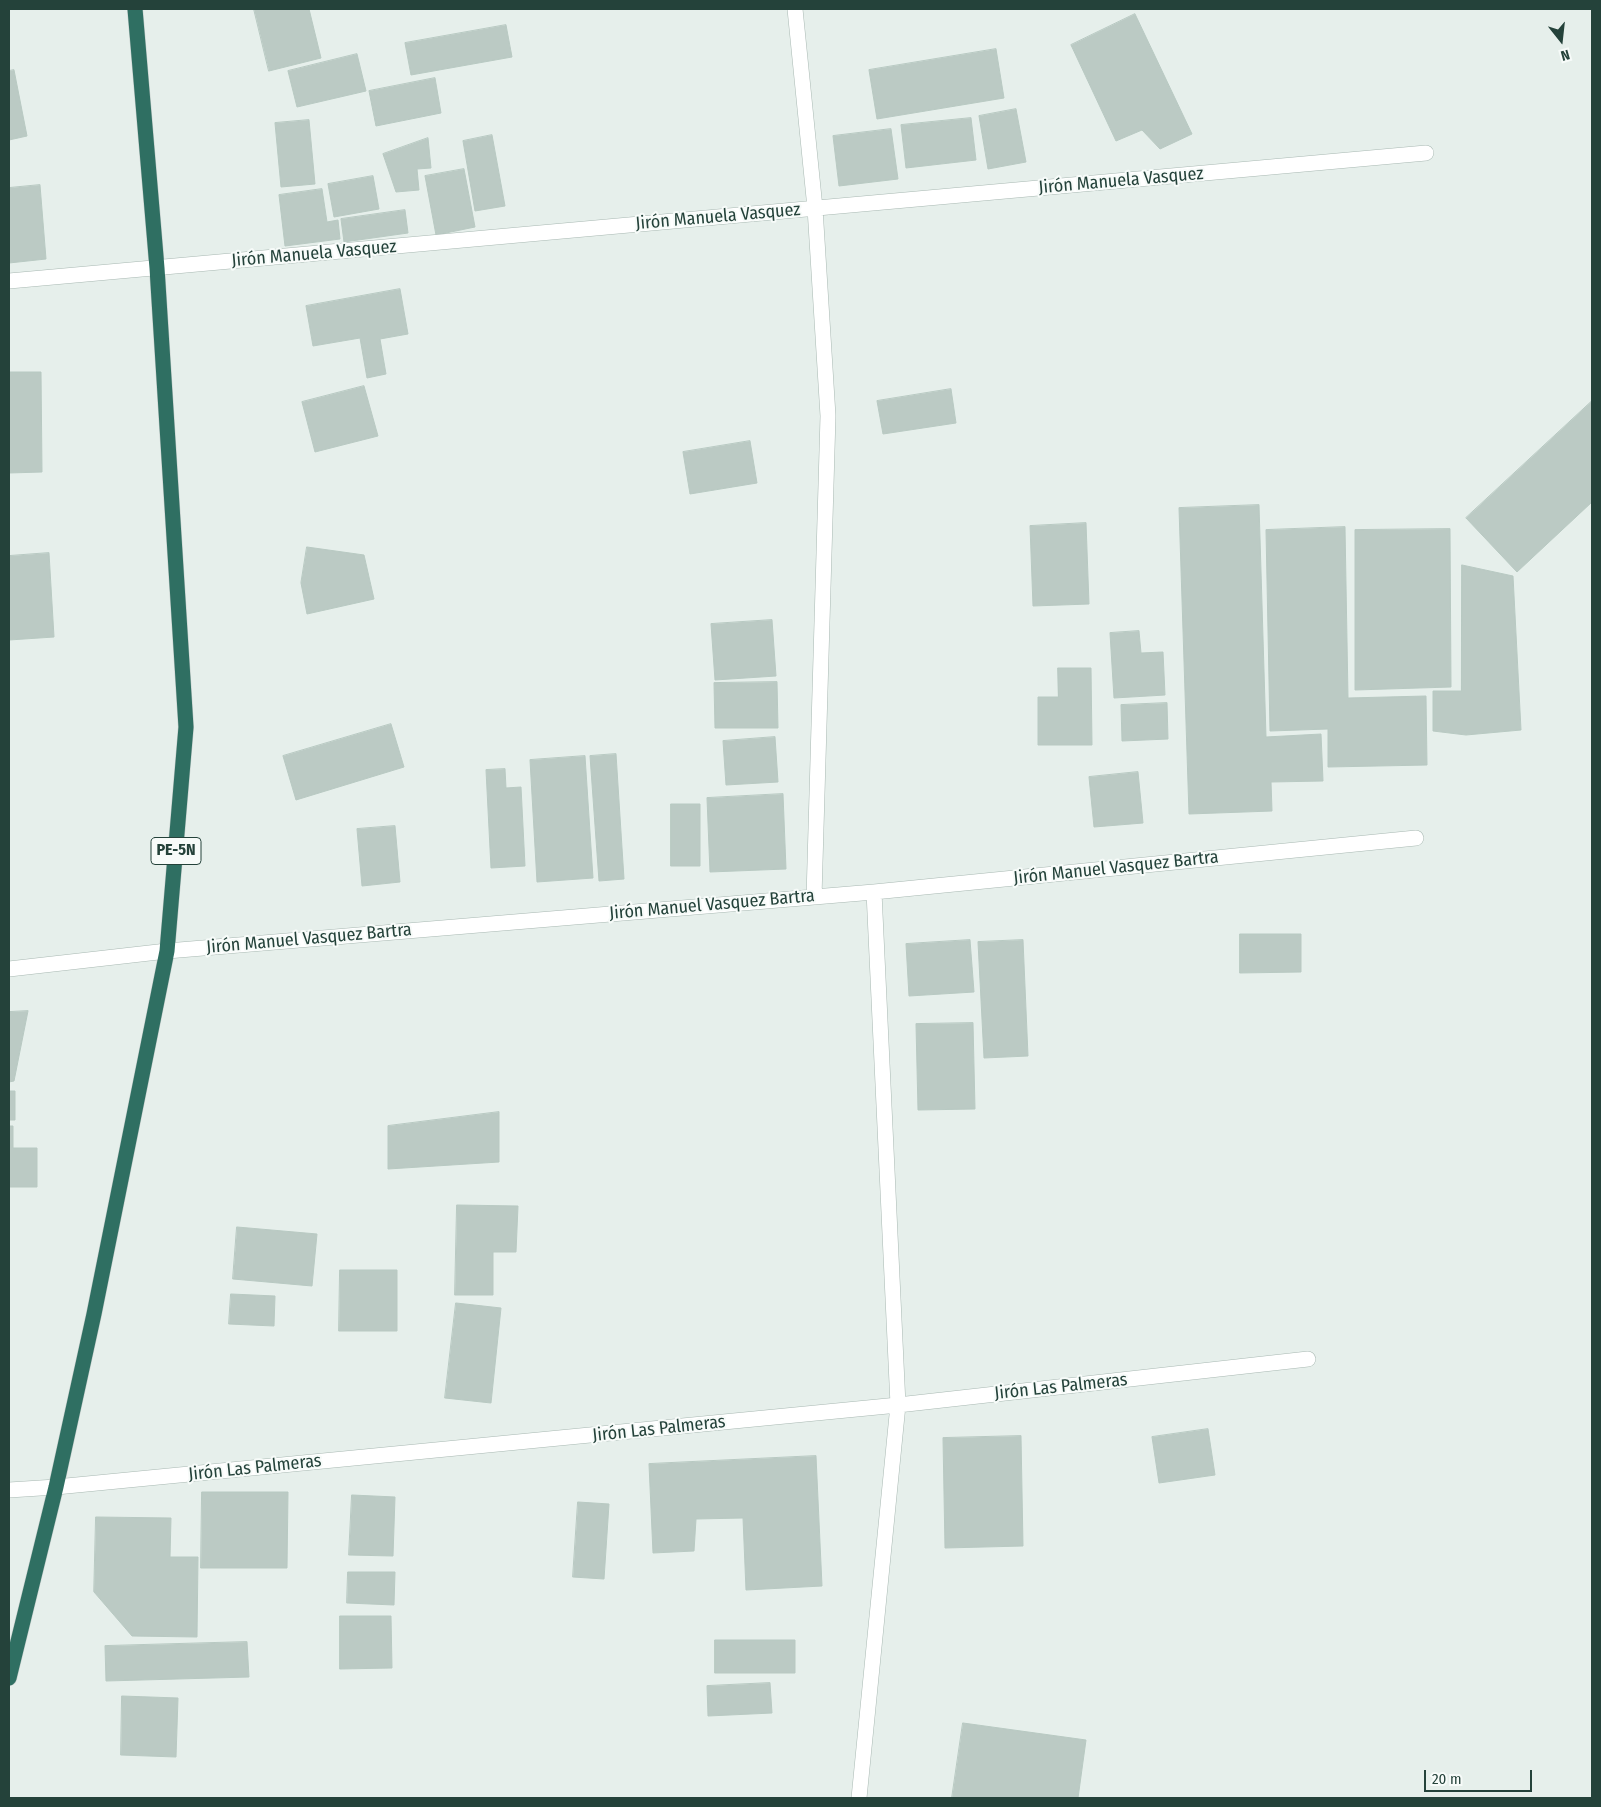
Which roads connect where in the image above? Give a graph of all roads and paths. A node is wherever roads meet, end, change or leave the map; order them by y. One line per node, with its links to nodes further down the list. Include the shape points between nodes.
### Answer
1 (135, 9): 5 (highway, PE-5N)
2 (795, 9): 4 (street)
3 (1426, 153): 4 (street, Jirón Manuela Vasquez)
4 (815, 208): 5 (street, Jirón Manuela Vasquez); 9 (street, via 828,416)
5 (157, 268): 6 (street, Jirón Manuela Vasquez); 10 (highway, PE-5N, via 186,727)
6 (9, 281)
7 (1416, 838): 8 (street, Jirón Manuel Vasquez Bartra)
8 (874, 892): 9 (street, Jirón Manuel Vasquez Bartra); 13 (street)
9 (814, 897): 10 (street, Jirón Manuel Vasquez Bartra)
10 (168, 951): 11 (street, Jirón Manuel Vasquez Bartra); 14 (highway, PE-5N)
11 (9, 969)
12 (1308, 1360): 13 (street, Jirón Las Palmeras)
13 (898, 1405): 14 (street, Jirón Las Palmeras); 17 (street)
14 (56, 1487): 15 (street, Jirón Las Palmeras); 16 (highway, PE-5N)
15 (9, 1490)
16 (9, 1678)
17 (859, 1798)

